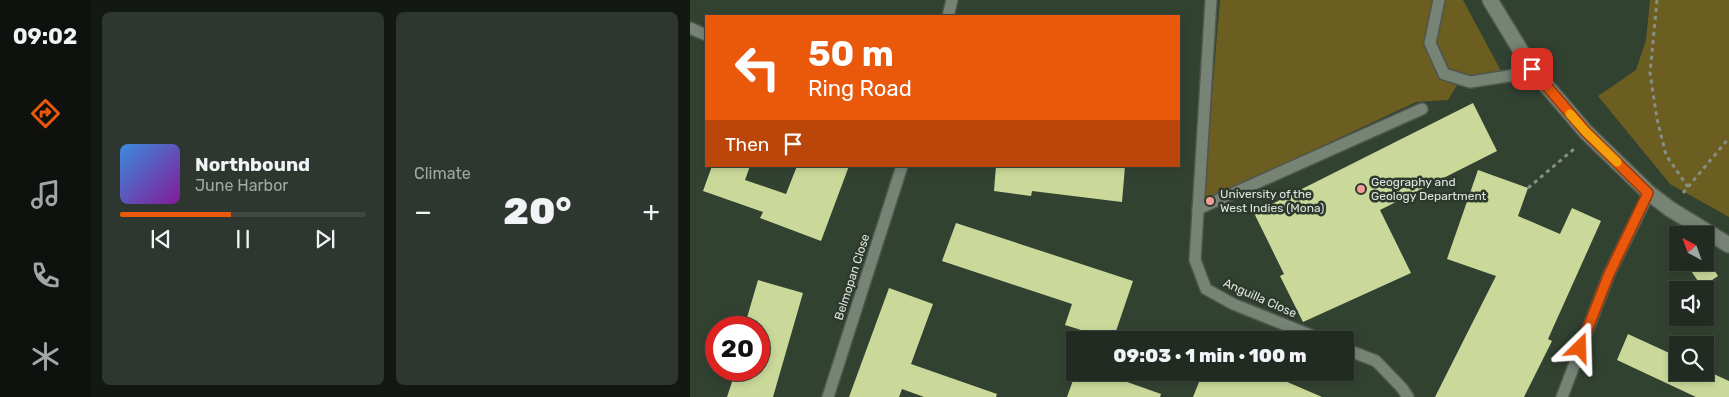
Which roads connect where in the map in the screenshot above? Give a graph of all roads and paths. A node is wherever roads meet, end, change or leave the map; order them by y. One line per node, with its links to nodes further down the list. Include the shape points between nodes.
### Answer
1 (952, 0): 6 (lane)
2 (1211, 0): 18 (lane, Anguilla Close)
3 (1438, 0): 9 (lane, via 1430,43 1444,74 1470,82)
4 (1490, 0): 9 (street)
5 (1657, 0): 14 (path, via 1650,73 1657,119 1666,155)
6 (948, 15)
7 (690, 28): 8 (lane)
8 (705, 35)
9 (1532, 69): 16 (street, via 1586,132)
10 (1422, 109): 18 (lane)
11 (1729, 138): 14 (path)
12 (1580, 155): 15 (path, via 1574,149)
13 (902, 167): 22 (lane, Belmopan Close)
14 (1688, 187): 17 (path)
15 (1528, 188)
16 (1648, 193): 19 (street); 24 (lane, via 1609,274)
17 (1683, 193)
18 (1198, 209): 20 (lane, Anguilla Close, via 1195,260 1206,288 1234,304)
19 (1729, 244)
20 (1302, 331)
21 (1354, 352): 23 (lane, via 1376,361)
22 (828, 397)
23 (1408, 397)
24 (1562, 397)

